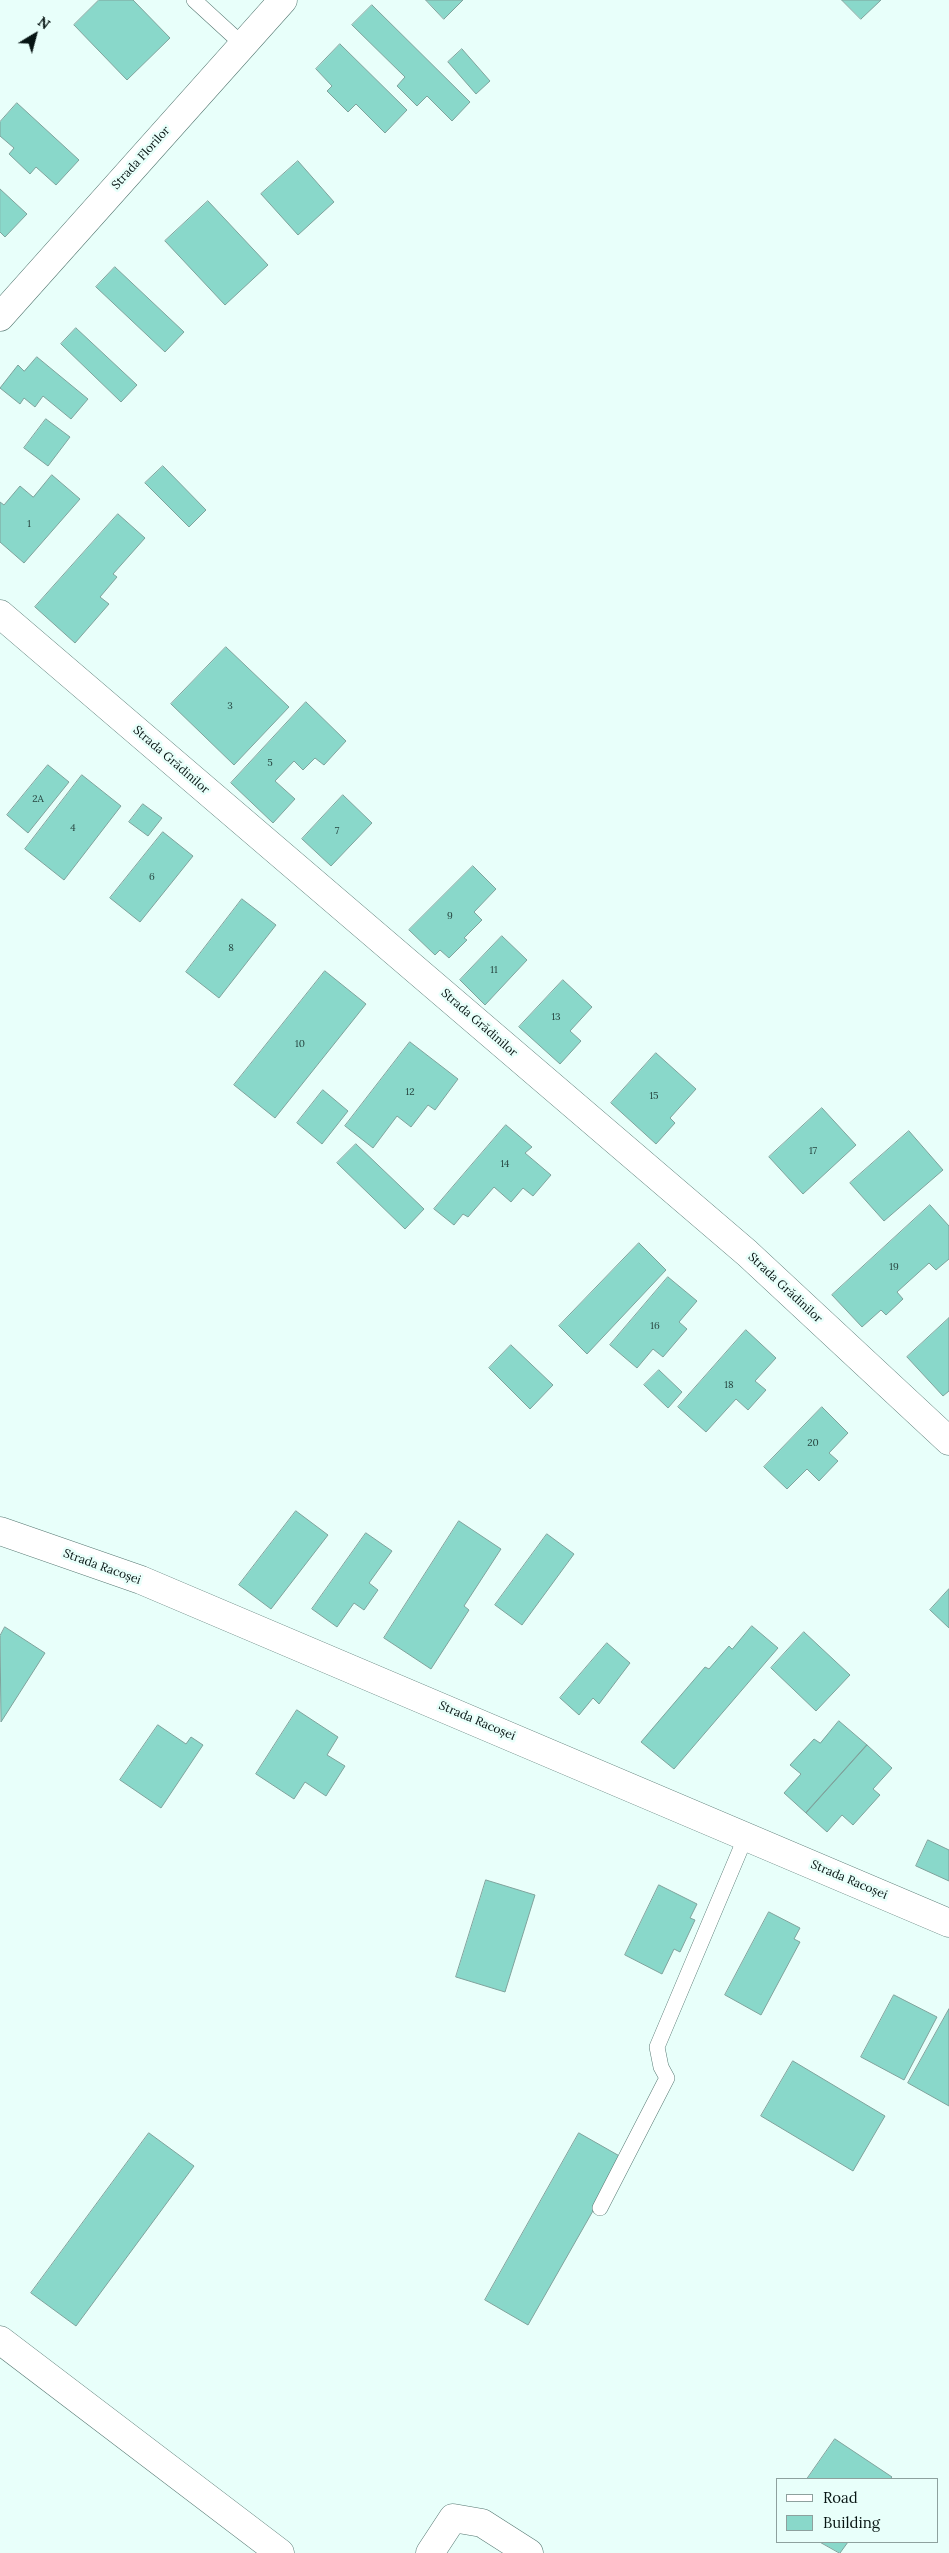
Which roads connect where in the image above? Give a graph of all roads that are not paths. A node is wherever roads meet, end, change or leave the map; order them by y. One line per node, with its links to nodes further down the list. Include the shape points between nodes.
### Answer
1 (194, 0): 3 (lane)
2 (283, 0): 3 (street, Strada Florilor)
3 (242, 44): 4 (street, Strada Florilor)
4 (0, 317)
5 (0, 614): 6 (street, Strada Grădinilor, via 747,1253)
6 (949, 1441)
7 (0, 1531): 8 (street, Strada Racoșei, via 141,1580)
8 (746, 1836): 9 (street, Strada Racoșei); 10 (lane, via 656,2047 661,2068 668,2078)
9 (949, 1923)
10 (600, 2208)
11 (0, 2340): 12 (street)
12 (280, 2553)
13 (430, 2553): 14 (street, via 453,2518 482,2523)
14 (529, 2553)

